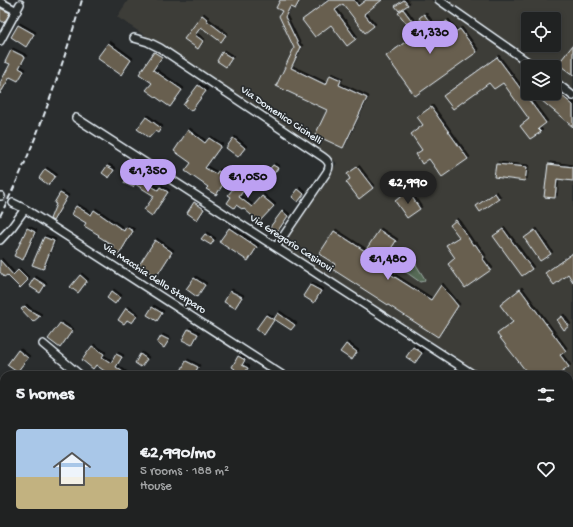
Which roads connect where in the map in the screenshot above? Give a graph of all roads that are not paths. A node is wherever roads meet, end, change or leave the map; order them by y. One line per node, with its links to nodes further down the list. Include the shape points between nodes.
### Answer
1 (439, 0): 5 (street)
2 (0, 2): 4 (street, via 19,8)
3 (134, 38): 12 (street, Via Domenico Cicinelli, via 160,48 317,152 328,162 328,170)
4 (0, 41)
5 (525, 60)
6 (561, 87): 7 (street)
7 (573, 96)
8 (76, 118): 12 (street, Via Gregorio Casinovi)
9 (13, 203): 10 (street, Via Macchia dello Sterparo)
10 (25, 209): 11 (street); 15 (street, Via Macchia dello Sterparo)
11 (0, 240)
12 (276, 247): 16 (street, Via Gregorio Casinovi)
13 (43, 344): 14 (street)
14 (75, 371)
15 (276, 371)
16 (468, 371)

